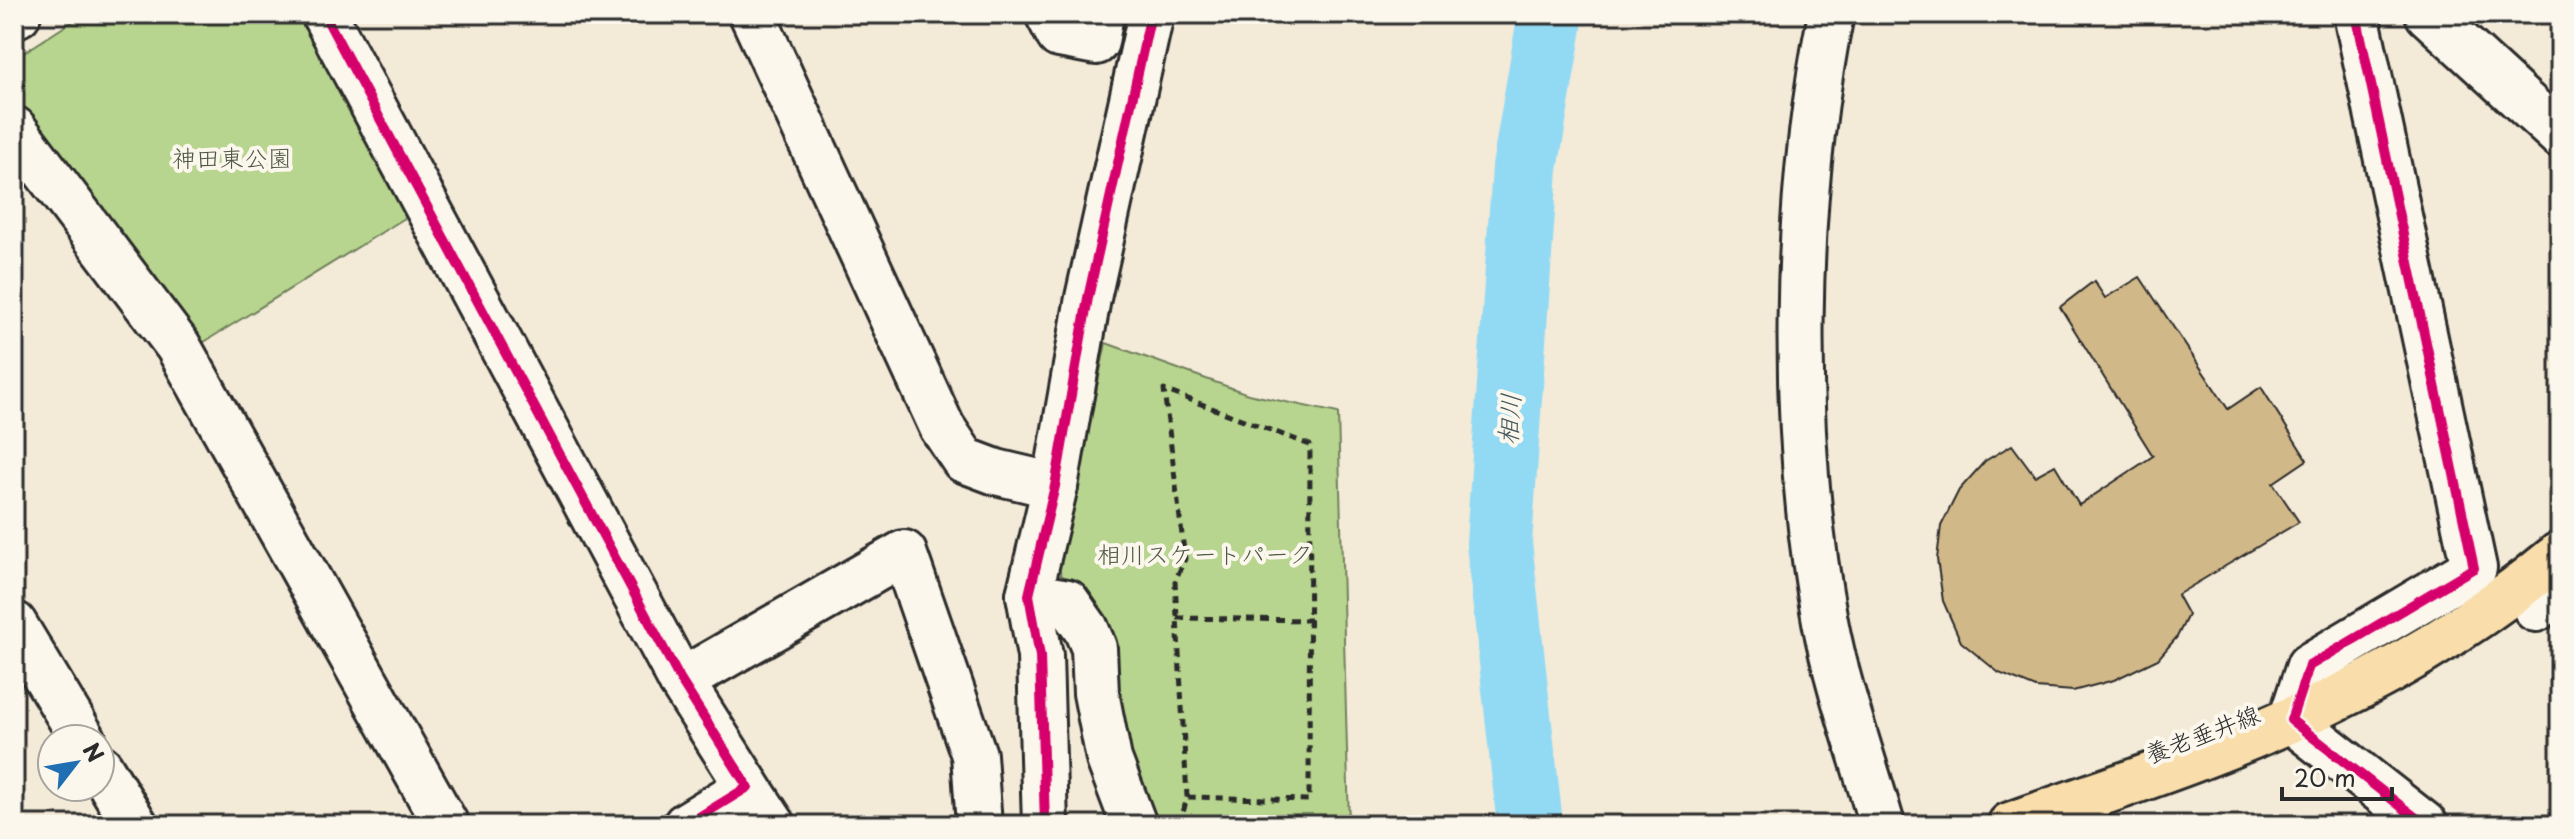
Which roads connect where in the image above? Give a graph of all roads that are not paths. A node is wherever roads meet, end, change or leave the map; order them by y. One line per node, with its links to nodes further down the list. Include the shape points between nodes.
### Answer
1 (324, 14): 15 (street)
2 (752, 14): 11 (street, via 942,427 964,460)
3 (1048, 14): 4 (street, via 1059,35 1096,42)
4 (1101, 14)
5 (1151, 14): 11 (street, via 1088,298)
6 (1831, 14): 27 (street, via 1816,88 1803,282 1803,469 1825,624)
7 (2356, 14): 16 (street, via 2474,568 2309,666)
8 (2428, 14): 10 (street)
9 (14, 129): 21 (street, via 178,346)
10 (2560, 135)
11 (1055, 486): 13 (street)
12 (2560, 554): 16 (main road, 養老垂井線, via 2464,625)
13 (1029, 595): 25 (street, via 1040,656); 26 (street, via 1067,602 1086,629 1094,648 1096,693 1109,759)
14 (14, 624): 17 (street)
15 (681, 681): 18 (street); 24 (street, via 904,553 974,755)
16 (2291, 720): 28 (main road, 養老垂井線); 29 (street)
17 (73, 723)
18 (748, 787): 22 (street); 23 (street)
19 (116, 794): 20 (street)
20 (135, 825)
21 (446, 825)
22 (686, 825)
23 (773, 825)
24 (979, 825)
25 (1045, 825)
26 (1134, 825)
27 (1882, 825)
28 (2010, 825)
29 (2425, 825)

